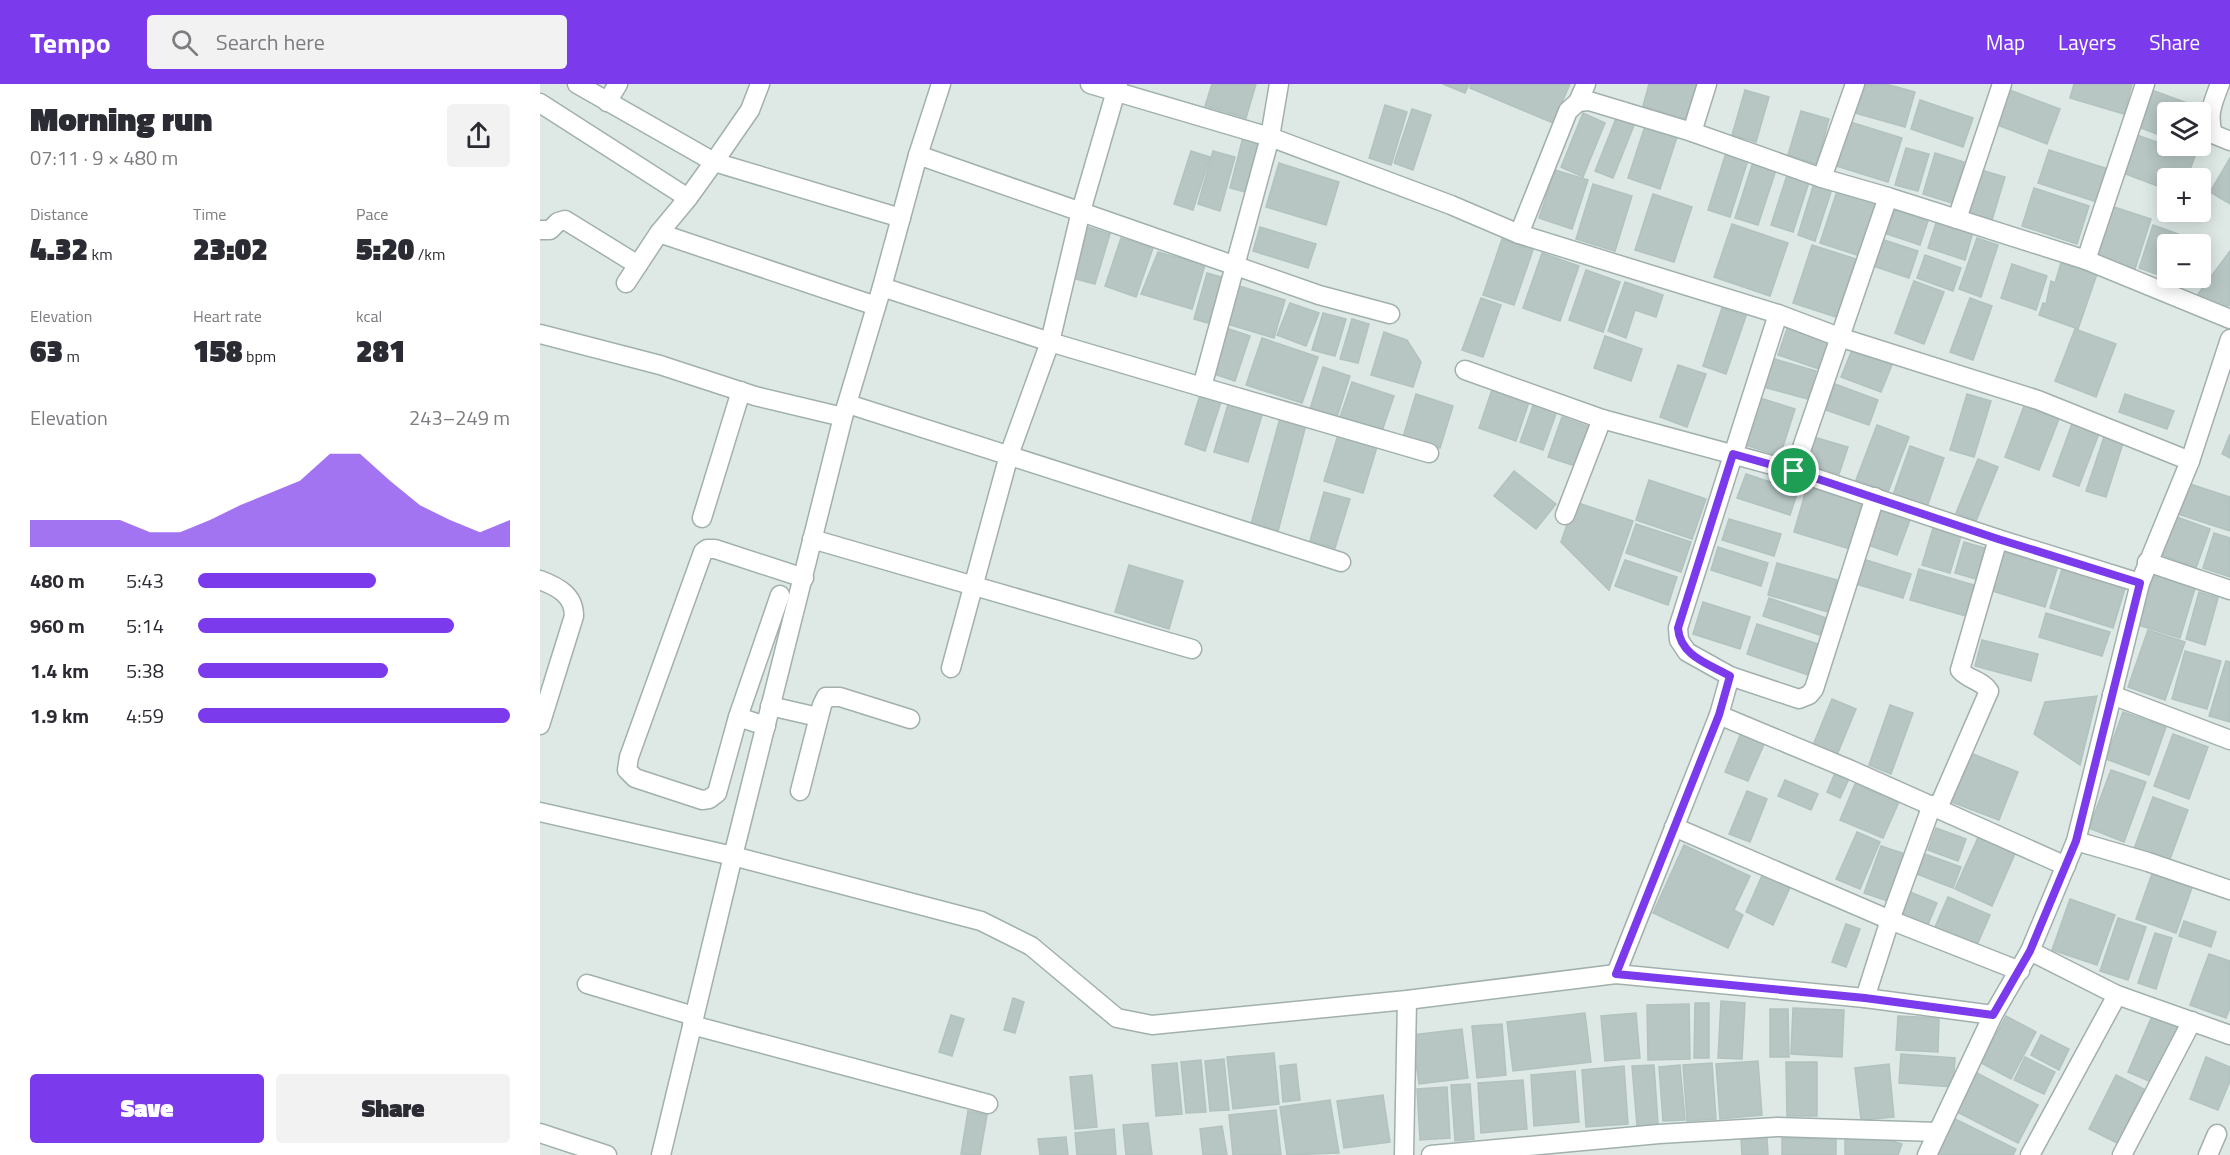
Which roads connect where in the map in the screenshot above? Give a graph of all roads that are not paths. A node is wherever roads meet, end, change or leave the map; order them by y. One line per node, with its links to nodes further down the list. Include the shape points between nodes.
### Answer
1 (577, 84): 14 (street)
2 (618, 84): 14 (street)
3 (760, 84): 21 (street, via 750,110)
4 (941, 84): 20 (street)
5 (1090, 84): 13 (street)
6 (1279, 84): 18 (street)
7 (1586, 84): 15 (street)
8 (1707, 84): 17 (street)
9 (1855, 84): 22 (street)
10 (2002, 84): 27 (street)
11 (2145, 84): 31 (street)
12 (2220, 84): 19 (street, via 2209,122 2213,134)
13 (1118, 88): 18 (street); 25 (street)
14 (607, 102): 21 (street)
15 (1578, 102): 17 (street, via 1589,101); 30 (street, via 1568,111)
16 (540, 103): 24 (street)
17 (1692, 132): 22 (street)
18 (1270, 137): 30 (street); 33 (street)
19 (2230, 141)
20 (918, 155): 25 (street); 26 (street)
21 (714, 162): 24 (street); 26 (street)
22 (1822, 178): 23 (street)
23 (1888, 197): 27 (street); 41 (street)
24 (688, 198): 29 (street)
25 (1081, 211): 33 (street); 43 (street)
26 (901, 218): 35 (street)
27 (1957, 219): 31 (street)
28 (540, 230): 32 (street, via 550,230 565,220)
29 (659, 232): 32 (street); 36 (street)
30 (1519, 234): 38 (street)
31 (2086, 260): 39 (street)
32 (638, 265): 34 (street)
33 (1234, 265): 37 (street, via 1319,295); 45 (street)
34 (626, 283)
35 (882, 287): 36 (street); 43 (street)
36 (876, 306): 47 (street)
37 (1390, 314)
38 (1778, 314): 41 (street); 50 (street)
39 (2230, 319)
40 (540, 334): 46 (street)
41 (1839, 337): 52 (street, via 2037,400); 53 (street)
42 (2230, 339): 52 (street)
43 (1050, 342): 45 (street); 51 (street)
44 (1465, 370): 48 (street)
45 (1202, 387): 49 (street)
46 (741, 391): 47 (street); 56 (street)
47 (846, 411): 51 (street); 57 (street)
48 (1602, 419): 50 (street); 55 (street)
49 (1429, 453)
50 (1733, 454): 53 (street); 71 (street, via 1678,628 1679,640 1687,652)
51 (1009, 455): 59 (street); 64 (street)
52 (2190, 461): 60 (street)
53 (1794, 471): 54 (street)
54 (1875, 497): 58 (street); 71 (street, via 1814,689 1799,699)
55 (1565, 515)
56 (702, 518)
57 (812, 539): 61 (street); 64 (street)
58 (1998, 539): 63 (street); 82 (street, via 1960,670 1989,691)
59 (1341, 562)
60 (2147, 562): 63 (street); 65 (street)
61 (804, 578): 66 (street); 75 (street, via 715,549 703,552 627,770 635,778 709,799 717,793)
62 (540, 580): 78 (street, via 567,595 574,603 574,616)
63 (2140, 583): 72 (street)
64 (973, 585): 69 (street); 70 (street)
65 (2230, 590)
66 (785, 596): 67 (street); 68 (street)
67 (764, 638): 68 (street); 75 (street)
68 (786, 646): 73 (street)
69 (1192, 649)
70 (951, 668)
71 (1730, 676): 74 (street)
72 (2112, 695): 80 (street); 85 (street)
73 (770, 706): 76 (street); 79 (street)
74 (1719, 715): 82 (street); 84 (street)
75 (738, 717): 79 (street)
76 (818, 717): 77 (street, via 826,697 840,697); 81 (street)
77 (910, 719)
78 (540, 725)
79 (766, 726): 86 (street)
80 (2230, 740)
81 (800, 791)
82 (1935, 807): 87 (street); 89 (street)
83 (540, 812): 86 (street)
84 (1674, 826): 89 (street); 92 (street)
85 (2076, 841): 87 (street); 88 (street)
86 (733, 856): 96 (street, via 981,921 1031,946 1117,1017 1152,1025); 98 (street)
87 (2066, 866): 90 (street)
88 (2230, 890)
89 (1890, 920): 91 (street); 95 (street)
90 (2030, 951): 91 (street); 94 (street)
91 (2020, 971): 97 (street)
92 (1616, 974): 95 (street); 96 (street)
93 (587, 984): 98 (street)
94 (2117, 995): 99 (street); 110 (street)
95 (1865, 998): 97 (street)
96 (1407, 1000): 107 (street)
97 (1993, 1015): 102 (street)
98 (693, 1020): 101 (street); 106 (street)
99 (2192, 1021): 100 (street); 111 (street)
100 (2230, 1035)
101 (988, 1104)
102 (1937, 1132): 108 (street, via 1777,1127); 109 (street)
103 (540, 1133): 105 (street)
104 (2217, 1134): 112 (street)
105 (607, 1155)
106 (661, 1155)
107 (1404, 1155)
108 (1431, 1155)
109 (1927, 1155)
110 (2030, 1155)
111 (2122, 1155)
112 (2208, 1155)

